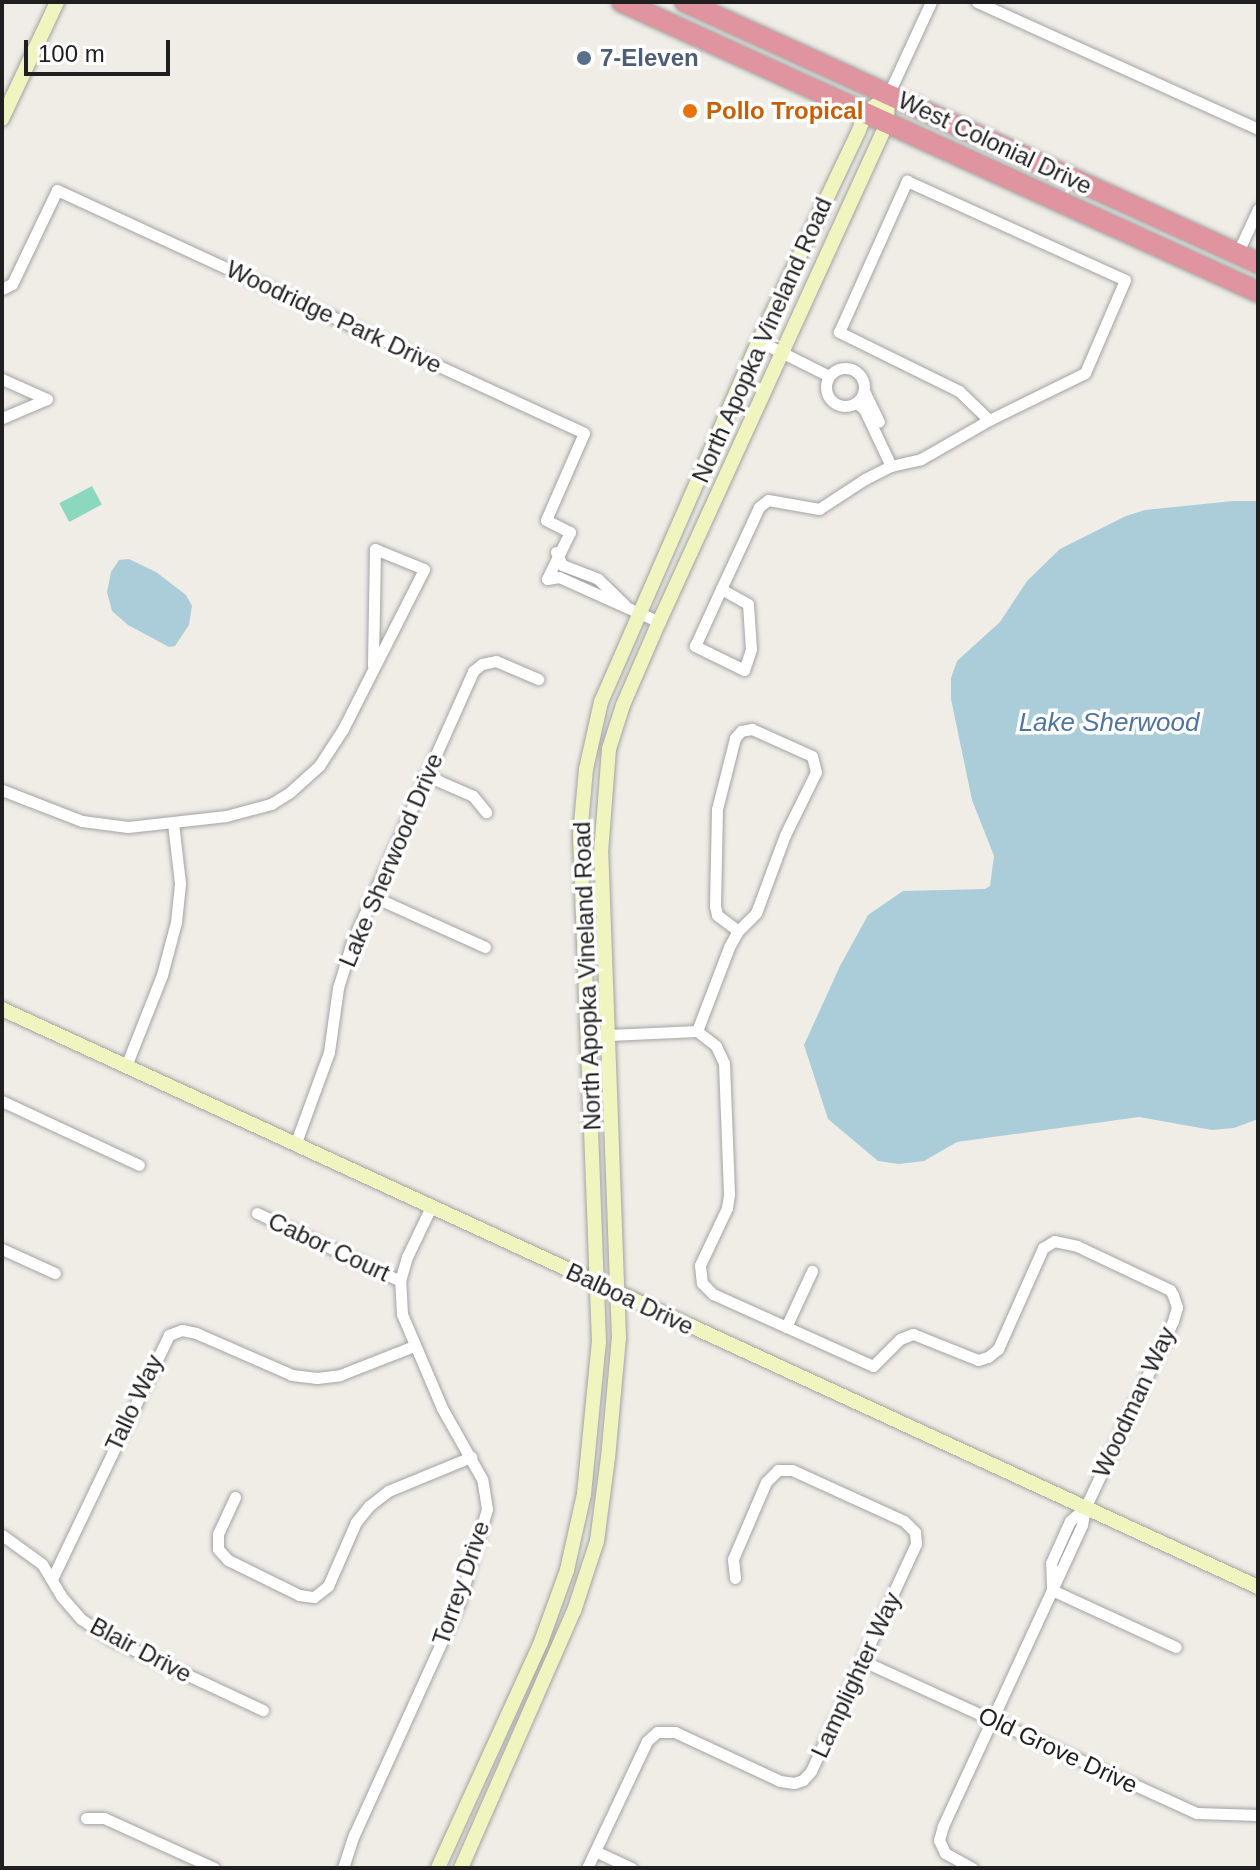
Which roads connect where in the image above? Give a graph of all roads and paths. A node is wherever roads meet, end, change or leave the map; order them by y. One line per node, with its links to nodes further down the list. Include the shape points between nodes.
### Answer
1 (57, 2): 8 (street)
2 (622, 2): 7 (highway, West Colonial Drive)
3 (685, 2): 6 (highway, West Colonial Drive)
4 (931, 2): 6 (street)
5 (977, 2): 10 (street)
6 (888, 95): 7 (street); 9 (street); 13 (highway, West Colonial Drive)
7 (866, 113): 9 (highway, West Colonial Drive); 17 (street, North Apopka Vineland Road)
8 (2, 119)
9 (887, 123): 12 (highway, West Colonial Drive); 18 (street, North Apopka Vineland Road)
10 (1258, 129)
11 (1258, 209): 13 (street)
12 (1170, 252): 13 (highway); 16 (highway, West Colonial Drive)
13 (1237, 254): 14 (highway, West Colonial Drive)
14 (1258, 263)
15 (2, 289): 27 (street, Woodridge Park Drive, via 12,284 57,190 584,433 546,520 567,530)
16 (1258, 292)
17 (759, 341): 18 (street); 30 (street, North Apopka Vineland Road)
18 (782, 352): 19 (street); 31 (street, North Apopka Vineland Road)
19 (829, 376): 21 (street, via 852,369 862,378); 22 (street, via 826,389 831,401 844,407)
20 (2, 379): 23 (street, via 47,399)
21 (864, 391): 22 (street); 25 (street, via 882,429)
22 (857, 403): 25 (street)
23 (2, 418)
24 (989, 420): 24 (street, via 1085,373 1125,280 907,181 839,332 959,391); 26 (street, via 921,459)
25 (881, 441): 26 (street)
26 (891, 466): 28 (street, via 819,509 768,500 759,507)
27 (556, 558): 29 (street, Woodridge Park Drive, via 598,579); 29 (street, Woodridge Park Drive, via 547,579 559,577)
28 (721, 589): 28 (street, via 748,604 751,649 744,670 695,646)
29 (625, 605): 30 (street, Woodridge Park Drive)
30 (640, 612): 31 (street, Woodridge Park Drive); 44 (street, North Apopka Vineland Road, via 601,702 586,769 580,835)
31 (659, 622): 43 (street, North Apopka Vineland Road, via 609,749 601,853)
32 (373, 665): 32 (street, via 424,569 375,549 374,636); 37 (street, via 319,766 290,792 271,804 226,816)
33 (538, 679): 34 (street, Lake Sherwood Drive, via 496,661 473,671)
34 (425, 775): 36 (street, via 473,796); 38 (street, Lake Sherwood Drive)
35 (2, 790): 37 (street, via 82,821 128,827)
36 (486, 812)
37 (173, 823): 45 (street, via 180,883 176,922 162,976)
38 (372, 896): 40 (street); 47 (street, Lake Sherwood Drive, via 338,988 326,1063)
39 (738, 931): 39 (street, via 756,913 816,772 812,756 752,729 735,738 717,809 715,906 717,915); 42 (street)
40 (485, 947)
41 (2, 1009): 45 (street, Balboa Drive)
42 (697, 1031): 43 (street); 57 (street, via 716,1046 724,1063 729,1195 700,1265 702,1283 713,1294)
43 (607, 1034): 44 (street); 56 (street, North Apopka Vineland Road)
44 (587, 1036): 55 (street, North Apopka Vineland Road)
45 (126, 1066): 47 (street, Balboa Drive)
46 (2, 1101): 48 (street)
47 (295, 1145): 49 (street, Balboa Drive)
48 (139, 1165)
49 (431, 1207): 54 (street, Torrey Drive); 55 (street, Balboa Drive)
50 (257, 1213): 54 (street, Cabor Court)
51 (2, 1249): 53 (street)
52 (812, 1271): 57 (street)
53 (55, 1273)
54 (400, 1281): 58 (street, Torrey Drive, via 402,1314)
55 (598, 1284): 56 (street, Balboa Drive); 76 (street, North Apopka Vineland Road, via 595,1408 567,1570 541,1642)
56 (618, 1293): 61 (street, Balboa Drive); 77 (street, North Apopka Vineland Road, via 616,1379 597,1541 551,1668)
57 (786, 1327): 61 (street, Woodman Way, via 873,1366 900,1339 913,1334 978,1360 988,1357 998,1349 1043,1248 1054,1241 1077,1246 1170,1290 1177,1307 1173,1321)
58 (414, 1346): 59 (street, Torrey Drive); 64 (street, Tallo Way, via 340,1375 317,1378 292,1375 196,1333 182,1330 169,1335)
59 (471, 1457): 60 (street, via 388,1491 369,1506 356,1522 328,1586 314,1597 299,1595 228,1560 218,1549 218,1534); 75 (street, Torrey Drive, via 487,1499 474,1560)
60 (235, 1497)
61 (1085, 1508): 65 (street, Balboa Drive); 66 (street, Woodman Way, via 1070,1521 1051,1563)
62 (2, 1535): 64 (street, Blair Drive, via 42,1564)
63 (735, 1578): 68 (street, Lamplighter Way, via 733,1559 766,1482 778,1470 792,1470 904,1521 915,1532 916,1544)
64 (52, 1579): 69 (street, Blair Drive, via 81,1619 109,1638)
65 (1258, 1587)
66 (1052, 1590): 67 (street); 70 (street, Woodman Way)
67 (1176, 1647)
68 (863, 1661): 70 (street, Old Grove Drive); 73 (street, Lamplighter Way, via 811,1771 794,1783 675,1732 657,1732 647,1741)
69 (263, 1710)
70 (991, 1720): 71 (street, Old Grove Drive, via 1197,1813); 80 (street, Woodman Way, via 939,1840 945,1853)
71 (1258, 1815)
72 (86, 1818): 74 (street, via 104,1818)
73 (597, 1852): 78 (street, Lamplighter Way); 79 (street)
74 (214, 1868)
75 (343, 1868)
76 (438, 1868)
77 (461, 1868)
78 (587, 1868)
79 (632, 1868)
80 (972, 1868)

